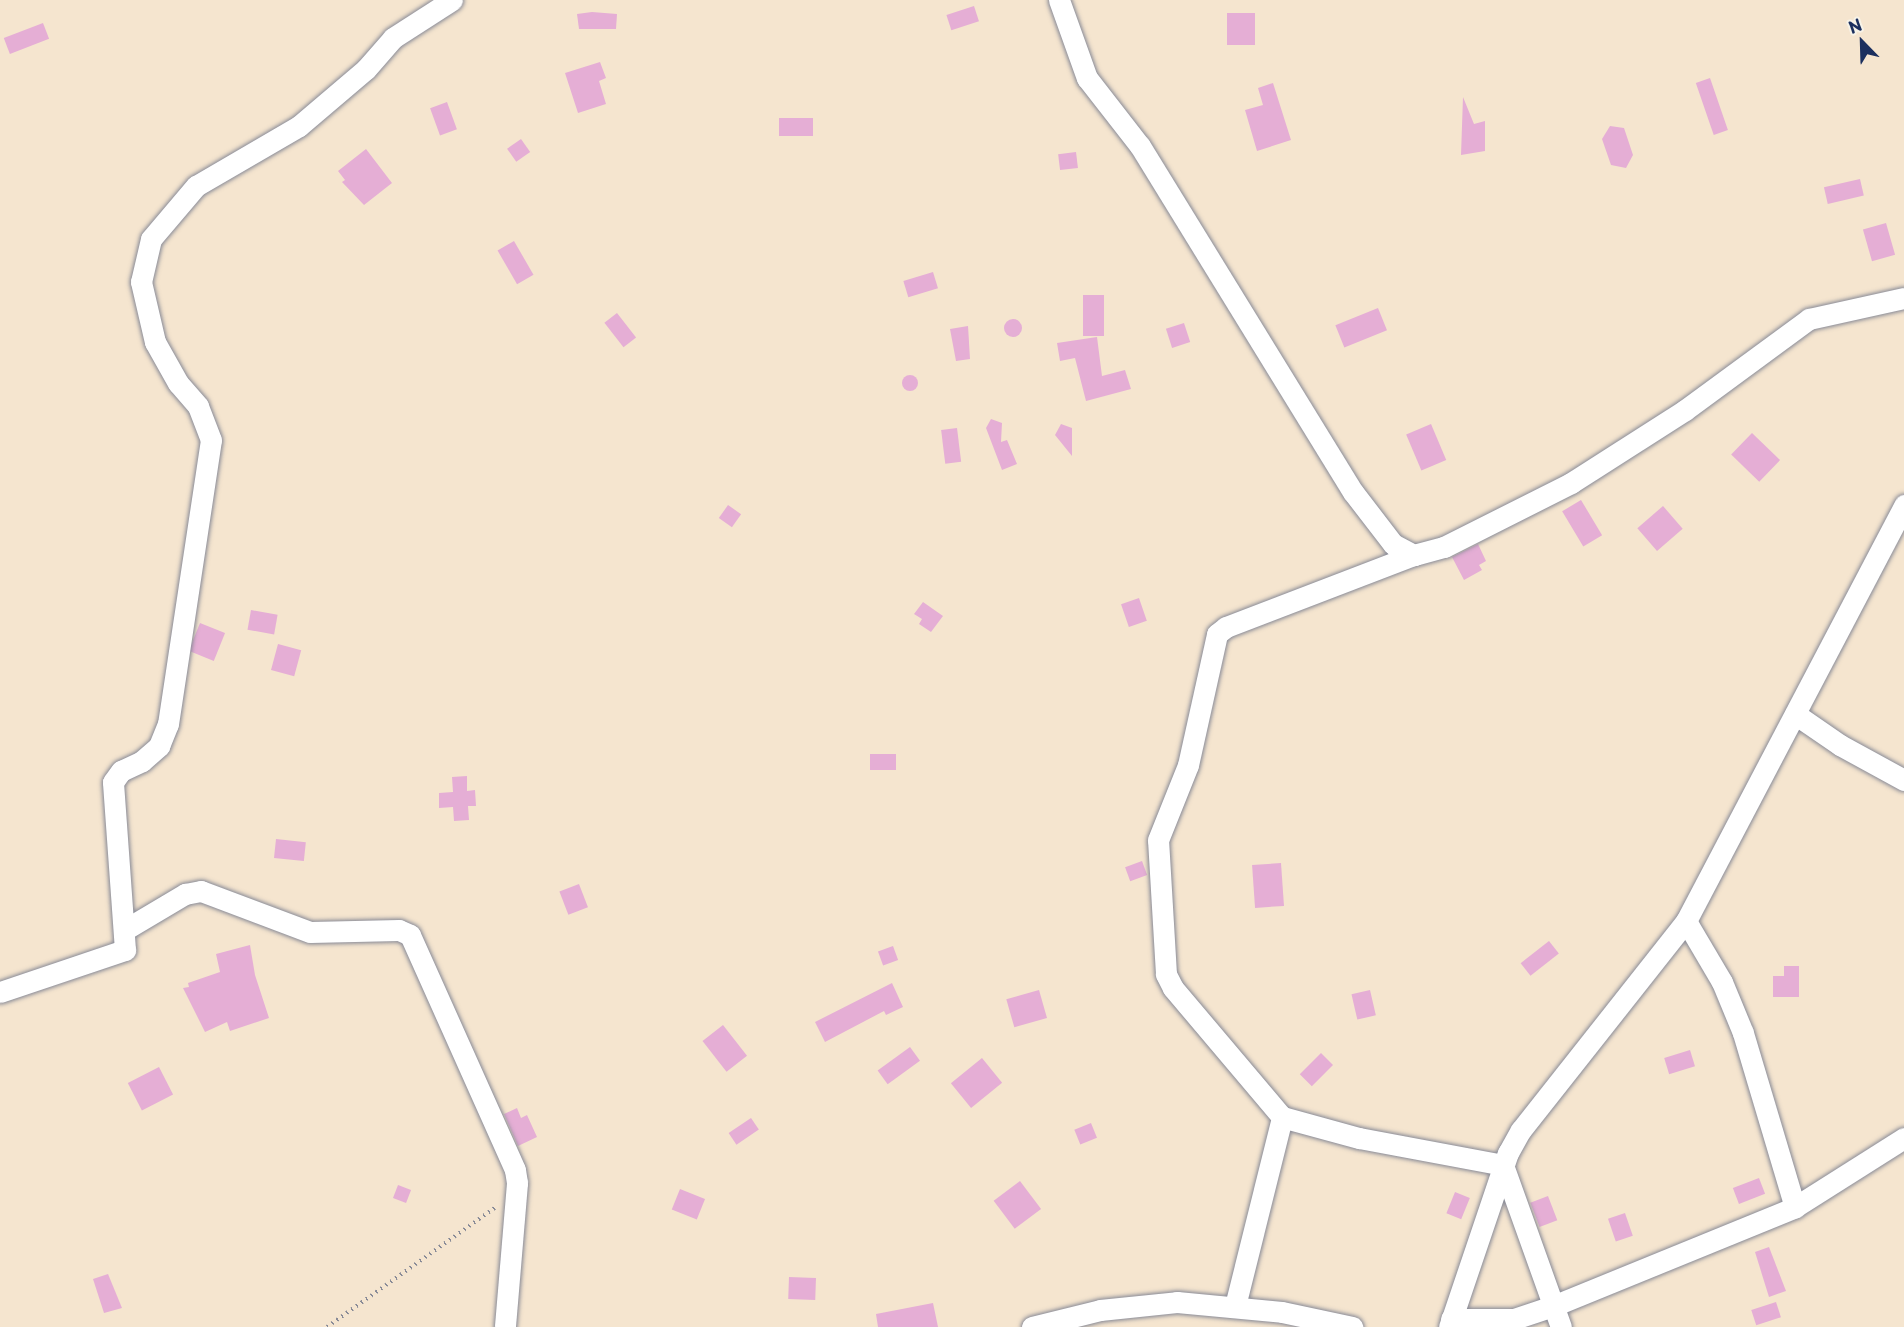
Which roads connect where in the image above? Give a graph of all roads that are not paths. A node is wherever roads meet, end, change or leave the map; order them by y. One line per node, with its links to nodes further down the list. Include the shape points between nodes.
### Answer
1 (452, 0): 9 (street, via 393,38 366,69 298,126 196,186 151,238 141,282 155,342 178,383 198,406 211,440 168,724 159,746 142,761 121,771 113,782)
2 (1059, 0): 5 (street, via 1087,78 1140,146 1353,492 1393,544)
3 (1904, 298): 5 (street, via 1809,319 1685,410 1571,483 1444,547)
4 (1904, 505): 6 (street)
5 (1414, 555): 11 (street, via 1226,627 1217,634 1188,765 1158,840 1166,974 1173,988)
6 (1795, 714): 7 (street, via 1840,745); 8 (street)
7 (1904, 780)
8 (1686, 921): 13 (street, via 1521,1130); 14 (street, via 1722,982 1743,1033)
9 (126, 929): 10 (street, via 125,950 119,955); 18 (street, via 184,894 201,891 310,932 405,932 417,946 515,1170)
10 (0, 992)
11 (1282, 1117): 13 (street, via 1359,1138); 15 (street)
12 (1904, 1138): 14 (street)
13 (1503, 1165): 16 (street); 17 (street)
14 (1795, 1207): 16 (street)
15 (1236, 1306): 19 (street, via 1177,1302 1133,1306); 20 (street)
16 (1553, 1306): 17 (street, via 1514,1319); 21 (street)
17 (1450, 1323)
18 (505, 1327)
19 (1032, 1327)
20 (1352, 1327)
21 (1561, 1327)

